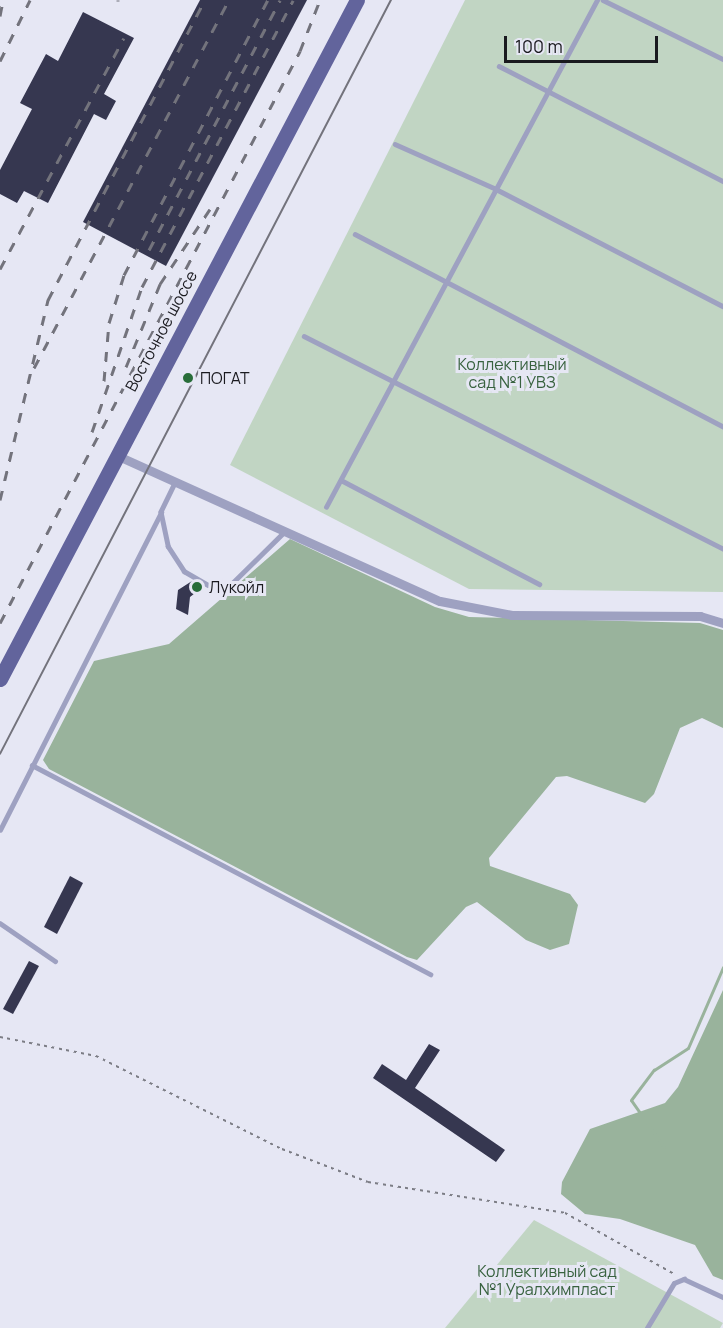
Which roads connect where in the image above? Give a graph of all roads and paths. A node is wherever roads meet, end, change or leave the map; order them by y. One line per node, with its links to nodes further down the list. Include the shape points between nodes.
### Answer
1 (357, 0): 16 (main road, Восточное шоссе)
2 (597, 0): 6 (lane)
3 (603, 0): 4 (lane)
4 (723, 59)
5 (499, 66): 6 (lane)
6 (548, 92): 8 (lane); 9 (lane)
7 (395, 144): 9 (lane)
8 (723, 181)
9 (496, 189): 11 (lane); 12 (lane)
10 (355, 234): 11 (lane)
11 (446, 283): 14 (lane); 15 (lane)
12 (723, 306)
13 (304, 336): 14 (lane)
14 (395, 379): 17 (lane); 22 (lane)
15 (723, 426)
16 (116, 455): 18 (street); 25 (main road, Восточное шоссе)
17 (341, 480): 19 (lane); 23 (lane)
18 (176, 481): 20 (lane); 21 (street)
19 (326, 507)
20 (161, 512): 21 (lane, via 168,546 184,571 222,593); 26 (lane)
21 (286, 529): 24 (street, via 440,601 476,611 700,616)
22 (723, 549)
23 (539, 584)
24 (723, 623)
25 (0, 679)
26 (32, 765): 27 (lane); 30 (lane)
27 (0, 830)
28 (0, 923): 29 (lane)
29 (55, 961)
30 (430, 974)
31 (0, 1037): 32 (path, via 96,1056 282,1149 368,1182 565,1214)
32 (684, 1279): 33 (lane); 34 (lane, via 674,1283)
33 (723, 1297)
34 (647, 1328)

